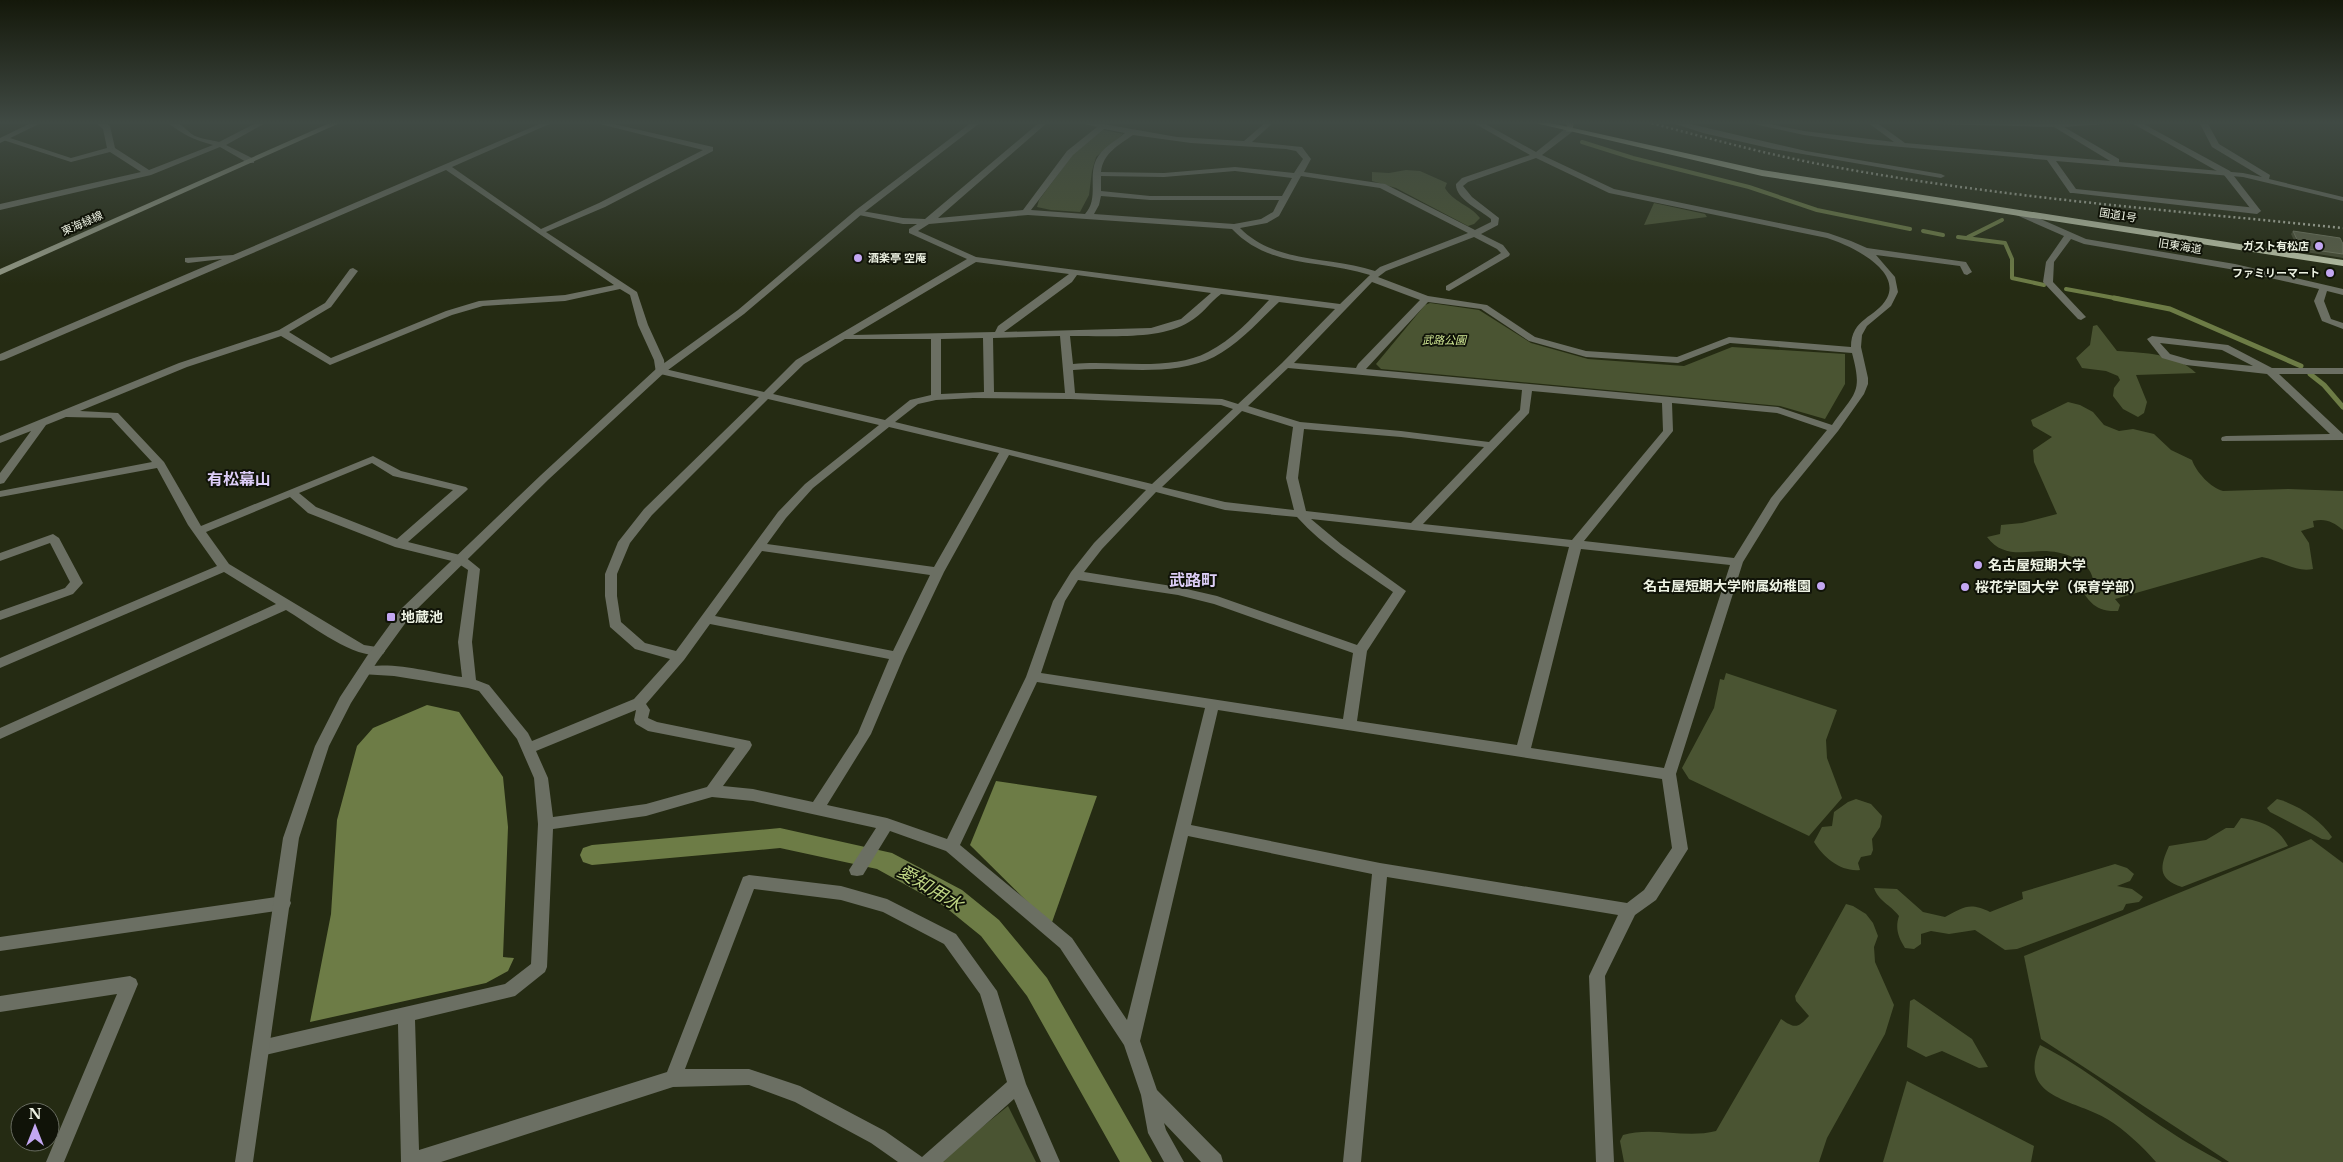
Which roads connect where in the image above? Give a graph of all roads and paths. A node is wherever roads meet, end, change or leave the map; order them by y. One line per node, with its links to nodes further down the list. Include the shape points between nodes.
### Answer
1 (134, 176): 23 (street)
2 (215, 176): 39 (main road, 東海緑線)
3 (426, 176): 34 (street)
4 (461, 176): 30 (street)
5 (657, 176): 30 (street)
6 (907, 176): 24 (street)
7 (981, 176): 28 (street)
8 (1052, 176): 25 (street)
9 (1097, 176): 20 (street)
10 (1297, 176): 21 (street)
11 (1314, 176): 31 (street, via 1382,186)
12 (1476, 176): 31 (street, via 1465,180 1459,186 1460,191 1487,210 1495,222)
13 (1581, 176): 33 (street, via 1612,191 1828,236)
14 (1789, 176): 26 (highway, 国道1号)
15 (2063, 176): 16 (street, via 2073,191 2257,211)
16 (2230, 176)
17 (2246, 176): 19 (street)
18 (2267, 176): 19 (street)
19 (2262, 179): 22 (street)
20 (1098, 193): 21 (street, via 1150,198); 27 (street)
21 (1285, 198): 29 (street, via 1271,218)
22 (2343, 199)
23 (0, 207)
24 (860, 212): 28 (street); 63 (street, via 741,312)
25 (1028, 212): 27 (street); 28 (street)
26 (2017, 212): 32 (street, 旧東海道); 37 (highway, 国道1号)
27 (1086, 217): 29 (street)
28 (925, 222): 35 (street, via 912,231)
29 (1234, 227): 42 (street, via 1242,238 1265,251)
30 (540, 232): 43 (street)
31 (1474, 234): 42 (street, via 1382,269); 44 (street, via 1500,247 1506,254)
32 (2069, 235): 45 (street, 旧東海道, via 2084,241 2235,266); 51 (street, via 2050,262 2048,282)
33 (1864, 250): 40 (street, via 1963,264); 59 (street, via 1885,270 1893,284 1893,293 1890,301 1865,321 1856,336)
34 (242, 255): 36 (street); 60 (street)
35 (974, 258): 41 (street); 57 (street)
36 (188, 260)
37 (2343, 263)
38 (353, 271): 53 (street, via 328,305)
39 (0, 272)
40 (1967, 272)
41 (1074, 274): 46 (street); 56 (street, via 1001,328)
42 (1374, 276): 49 (street); 50 (street)
43 (621, 286): 53 (street, via 565,298 482,303 448,313 330,362); 63 (street, via 634,294 643,325 659,360)
44 (1449, 288)
45 (2324, 288): 47 (street, 旧東海道); 52 (street, via 2319,301 2327,321)
46 (1218, 292): 48 (street); 54 (street, via 1189,318 1169,327 1133,332)
47 (2343, 292)
48 (1276, 299): 50 (street); 62 (street, via 1227,344 1196,360 1159,366 1091,364)
49 (1426, 299): 59 (street, via 1484,308 1532,339 1586,354 1678,360 1729,340); 64 (street, via 1362,366)
50 (1342, 307): 61 (street)
51 (2081, 317)
52 (2343, 326)
53 (282, 332): 74 (street, via 183,365)
54 (1065, 332): 56 (street); 62 (street)
55 (988, 334): 56 (street); 58 (street); 69 (street)
56 (999, 334)
57 (842, 336): 58 (street); 68 (street, via 800,362)
58 (936, 336): 71 (street)
59 (1856, 350): 78 (street, via 1863,369 1863,385)
60 (0, 358)
61 (1286, 364): 64 (street); 73 (street)
62 (1068, 368): 70 (street)
63 (660, 371): 68 (street); 96 (street)
64 (1361, 371): 67 (street)
65 (2270, 371): 65 (street, via 2224,347 2152,339 2166,356 2190,363); 66 (street); 80 (street)
66 (2343, 371)
67 (1528, 386): 72 (street); 82 (street, via 1524,410)
68 (767, 395): 75 (street); 107 (street, via 648,512 624,542 611,574 616,624 640,646)
69 (989, 395): 70 (street); 71 (street)
70 (1070, 396): 73 (street, via 1222,402)
71 (936, 397): 75 (street, via 914,402)
72 (1667, 399): 78 (street, via 1778,410); 92 (street, via 1668,431)
73 (1240, 406): 77 (street); 86 (street)
74 (67, 414): 76 (street); 84 (street, via 114,415)
75 (886, 424): 83 (street); 94 (street, via 809,486 782,515)
76 (41, 425): 81 (street); 85 (street)
77 (1299, 425): 82 (street); 89 (street, via 1292,478)
78 (1834, 429): 97 (street, via 1775,500)
79 (2226, 439): 80 (street)
80 (2339, 439)
81 (0, 440)
82 (1490, 445): 90 (street)
83 (1006, 452): 86 (street); 99 (street)
84 (160, 464): 88 (street); 91 (street)
85 (0, 481)
86 (1154, 488): 89 (street, via 1225,506); 100 (street)
87 (292, 493): 91 (street); 93 (street, via 312,510); 93 (street, via 373,459 397,474 462,490)
88 (0, 494)
89 (1302, 515): 90 (street); 105 (street, via 1336,547 1400,591)
90 (1413, 527): 92 (street)
91 (198, 531): 98 (street)
92 (1576, 543): 97 (street); 117 (street)
93 (399, 544): 96 (street)
94 (760, 547): 99 (street); 103 (street)
95 (0, 557): 102 (street, via 53,538 77,583 69,591)
96 (460, 559): 104 (street, via 407,611); 111 (street, via 474,569 465,642 470,667)
97 (1737, 562): 118 (street)
98 (225, 567): 101 (street); 108 (street)
99 (938, 572): 106 (street)
100 (1075, 575): 105 (street, via 1217,600); 110 (street, via 1059,601)
101 (286, 604): 104 (street, via 361,649); 115 (street)
102 (0, 616)
103 (708, 619): 106 (street); 107 (street)
104 (378, 650): 109 (street)
105 (1360, 652): 114 (street)
106 (897, 656): 120 (street, via 864,734)
107 (679, 657): 112 (street)
108 (0, 663)
109 (366, 671): 111 (street); 127 (street, via 322,746 291,838)
110 (1033, 677): 113 (street); 124 (street)
111 (469, 683): 116 (street, via 484,688)
112 (639, 703): 116 (street); 119 (street, via 643,710 641,720 653,727 745,745)
113 (1213, 704): 114 (street); 123 (street)
114 (1349, 725): 117 (street)
115 (0, 734)
116 (529, 748): 121 (street, via 541,778)
117 (1523, 752): 118 (street)
118 (1669, 774): 128 (street, via 1680,849 1650,895)
119 (712, 792): 120 (street, via 753,795); 121 (street, via 646,810)
120 (816, 810): 122 (street)
121 (546, 824): 131 (street, via 539,967 509,991)
122 (887, 824): 124 (street); 126 (street)
123 (1182, 829): 125 (street); 132 (street)
124 (952, 847): 132 (street, via 1066,944)
125 (1380, 869): 128 (street); 145 (street)
126 (857, 870)
127 (283, 904): 129 (street); 133 (street)
128 (1629, 910): 146 (street, via 1597,976)
129 (0, 944)
130 (0, 1004): 137 (street, via 130,984)
131 (406, 1016): 133 (street); 139 (street)
132 (1131, 1041): 136 (street)
133 (261, 1048): 138 (street)
134 (672, 1078): 135 (street, via 749,882 841,893 887,906 950,940 988,991); 139 (street); 140 (street, via 749,1077 791,1092 878,1137)
135 (1017, 1085): 141 (street); 142 (street)
136 (1150, 1095): 143 (street, via 1157,1132); 144 (street)
137 (55, 1162)
138 (244, 1162)
139 (411, 1162)
140 (914, 1162)
141 (929, 1162)
142 (1051, 1162)
143 (1175, 1162)
144 (1214, 1162)
145 (1352, 1162)
146 (1606, 1162)

